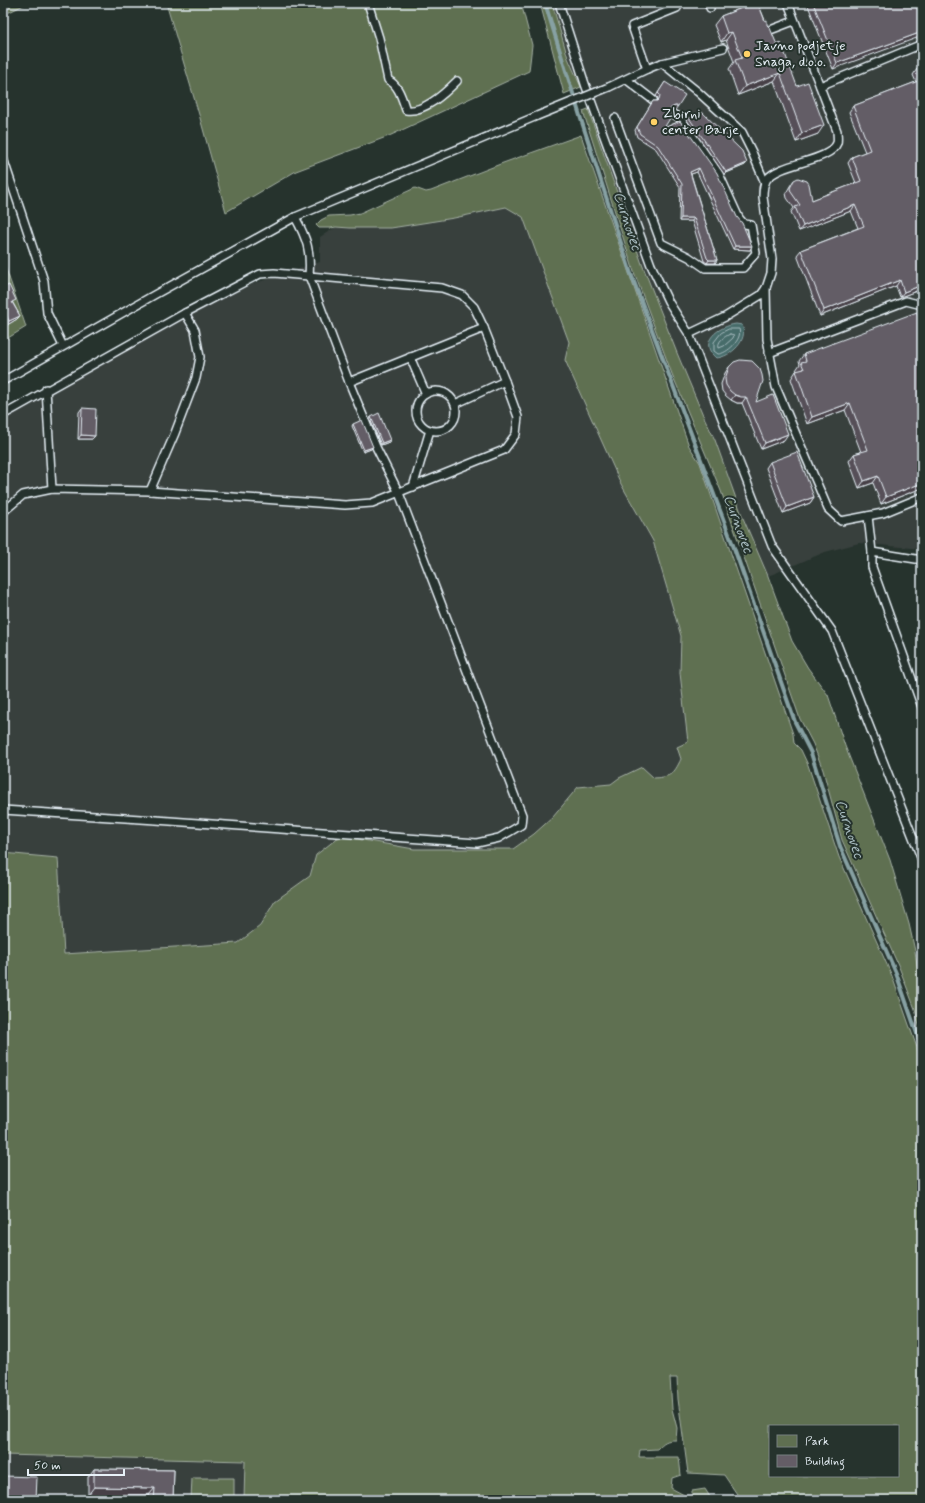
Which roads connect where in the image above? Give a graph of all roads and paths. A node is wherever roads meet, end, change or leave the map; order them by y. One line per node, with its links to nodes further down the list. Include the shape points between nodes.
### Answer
1 (368, 3): 12 (lane, via 379,38 385,73 399,91 406,110 426,106 445,94)
2 (559, 3): 25 (lane, via 584,84 641,239 668,301)
3 (675, 3): 10 (lane, via 677,8 632,26)
4 (788, 3): 5 (lane)
5 (794, 21): 6 (lane); 13 (lane)
6 (765, 32)
7 (922, 44): 13 (lane)
8 (723, 48): 9 (lane)
9 (662, 63): 10 (lane); 18 (lane, via 742,132)
10 (647, 68): 11 (lane)
11 (627, 80): 14 (lane); 19 (lane, bridge)
12 (457, 81)
13 (820, 86): 18 (lane, via 838,131 837,143 830,152 777,171)
14 (653, 100)
15 (673, 114): 16 (lane, via 680,118 719,174 739,218 744,224 750,225 756,253 743,268 705,268 661,243)
16 (615, 118)
17 (3, 158): 26 (lane, via 44,281 47,312)
18 (765, 183): 21 (lane, via 763,197 772,259)
19 (295, 218): 20 (lane, via 305,234 308,246); 26 (lane)
20 (309, 276): 23 (lane, via 260,274); 24 (lane, via 442,288 462,295 474,307); 31 (lane)
21 (766, 288): 25 (lane, via 760,295 725,318); 27 (lane, via 767,339)
22 (922, 305): 27 (lane, via 906,301)
23 (185, 313): 32 (lane); 39 (lane, via 195,330 200,357 196,378)
24 (484, 328): 28 (lane); 30 (lane)
25 (689, 334): 48 (lane, via 772,546 832,631)
26 (63, 346): 29 (lane)
27 (770, 353): 43 (lane, via 776,387 828,509 841,521)
28 (410, 357): 31 (lane); 33 (lane)
29 (3, 381)
30 (505, 381): 34 (lane); 37 (lane, via 518,417 516,434 504,450)
31 (350, 382): 40 (lane, via 376,447)
32 (46, 389): 35 (lane); 38 (lane)
33 (426, 394): 34 (lane, via 437,390 443,392 452,398); 36 (lane, via 417,404 417,417 424,427)
34 (455, 404): 36 (lane, via 456,416 453,422 443,430)
35 (3, 415)
36 (430, 430): 37 (lane)
37 (413, 487): 40 (lane)
38 (52, 489): 39 (lane); 42 (lane, via 23,495)
39 (150, 491): 40 (lane, via 345,506 372,503)
40 (399, 493): 47 (lane, via 522,815 520,825 499,838 477,844)
41 (922, 497): 43 (lane, via 883,513)
42 (3, 512)
43 (868, 516): 44 (lane)
44 (872, 552): 45 (lane); 46 (lane, via 872,567)
45 (922, 560)
46 (922, 707)
47 (3, 810)
48 (922, 860)

